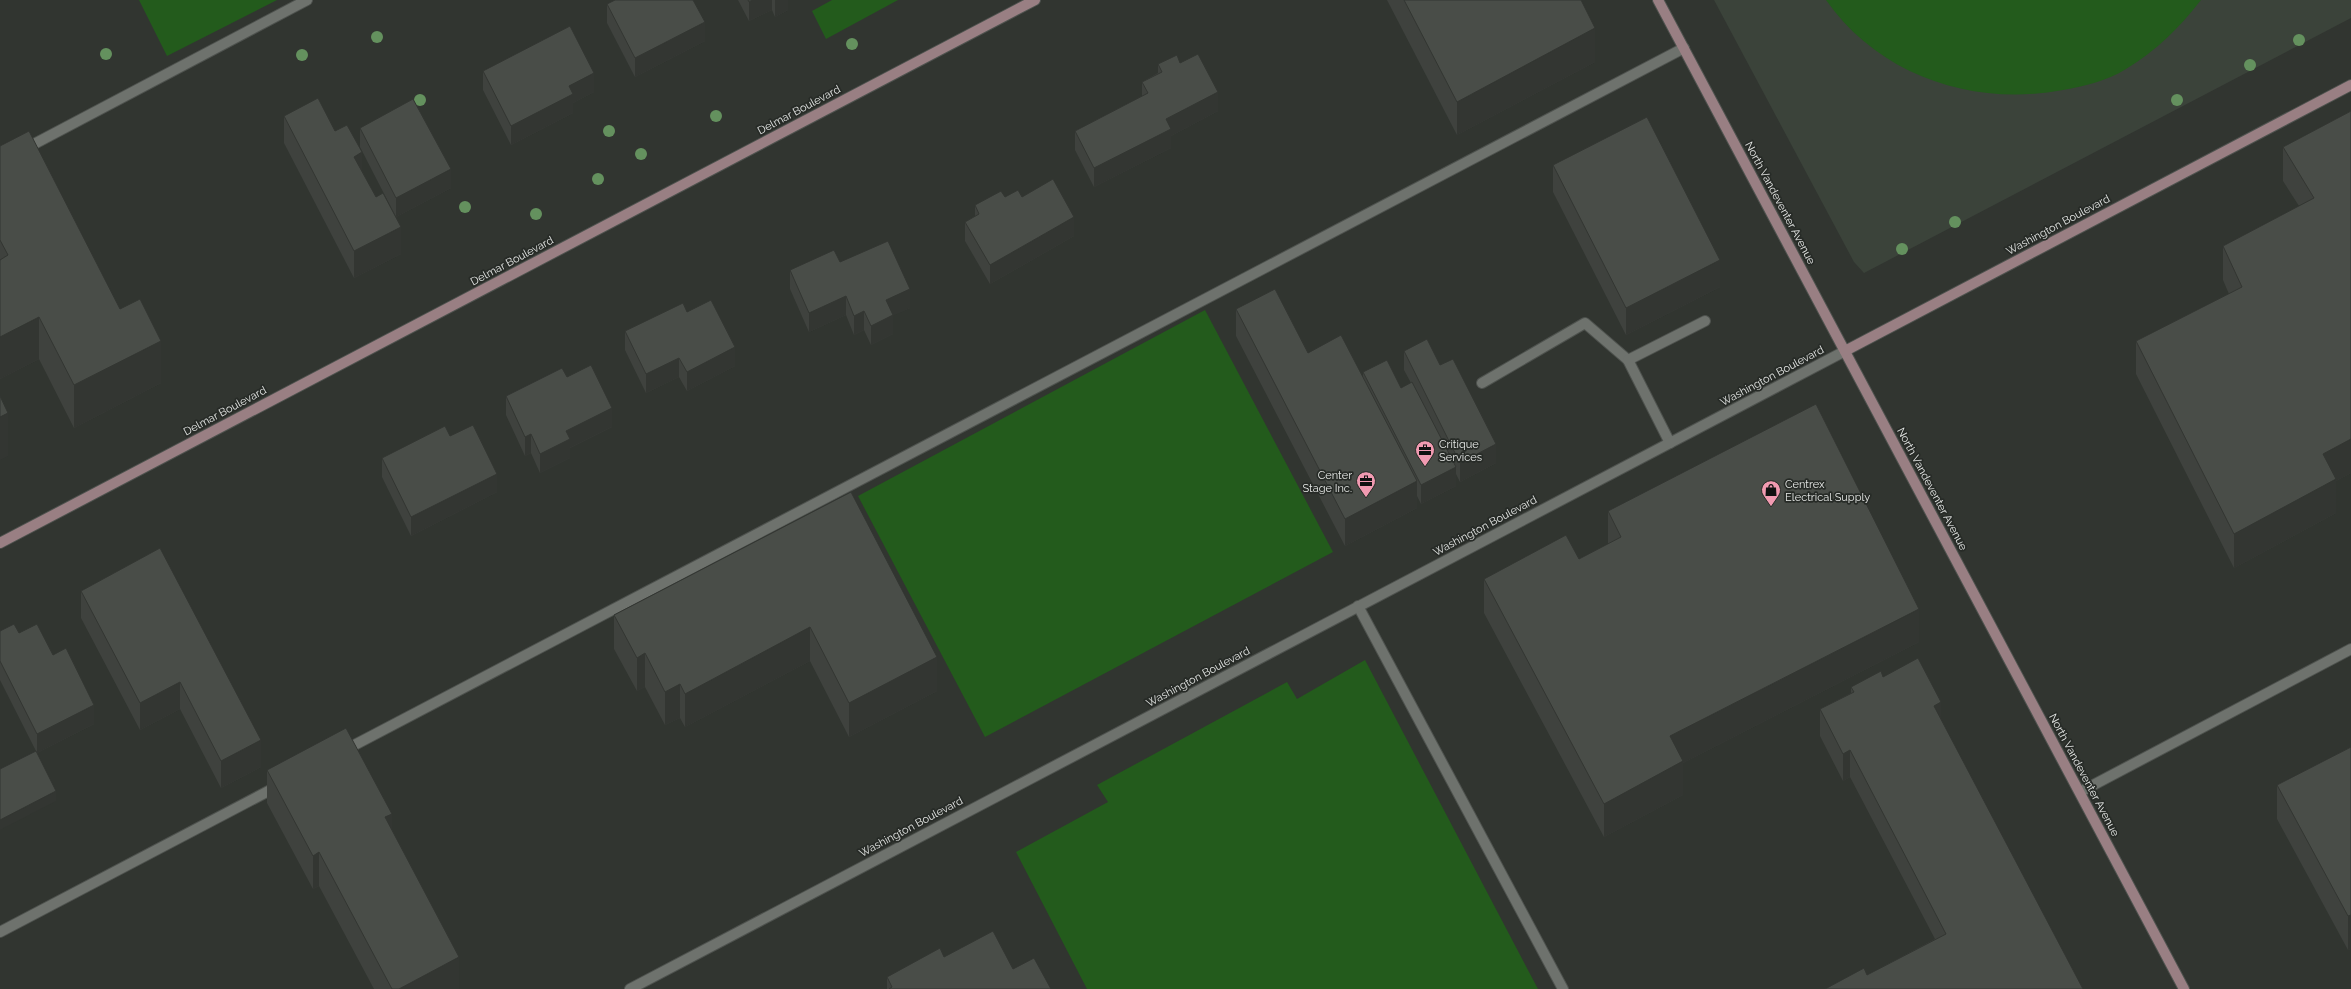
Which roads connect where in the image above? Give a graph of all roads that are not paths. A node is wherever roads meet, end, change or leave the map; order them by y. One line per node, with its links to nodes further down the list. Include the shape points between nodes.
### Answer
1 (307, 0): 6 (street)
2 (1036, 0): 12 (main road, Delmar Boulevard)
3 (1658, 0): 4 (main road, North Vandeventer Avenue)
4 (1684, 48): 8 (main road, North Vandeventer Avenue); 15 (street)
5 (2351, 85): 8 (main road, Washington Boulevard)
6 (0, 162)
7 (1705, 321): 9 (street)
8 (1845, 351): 11 (street, Washington Boulevard); 17 (main road, North Vandeventer Avenue)
9 (1628, 360): 10 (street, via 1585,323); 11 (street)
10 (1482, 383)
11 (1670, 443): 13 (street, Washington Boulevard)
12 (0, 543)
13 (1358, 606): 19 (street, Washington Boulevard); 20 (street)
14 (2351, 649): 17 (street)
15 (332, 757)
16 (290, 780): 18 (street)
17 (2080, 792): 21 (main road, North Vandeventer Avenue)
18 (0, 932)
19 (630, 989)
20 (1564, 989)
21 (2184, 989)

